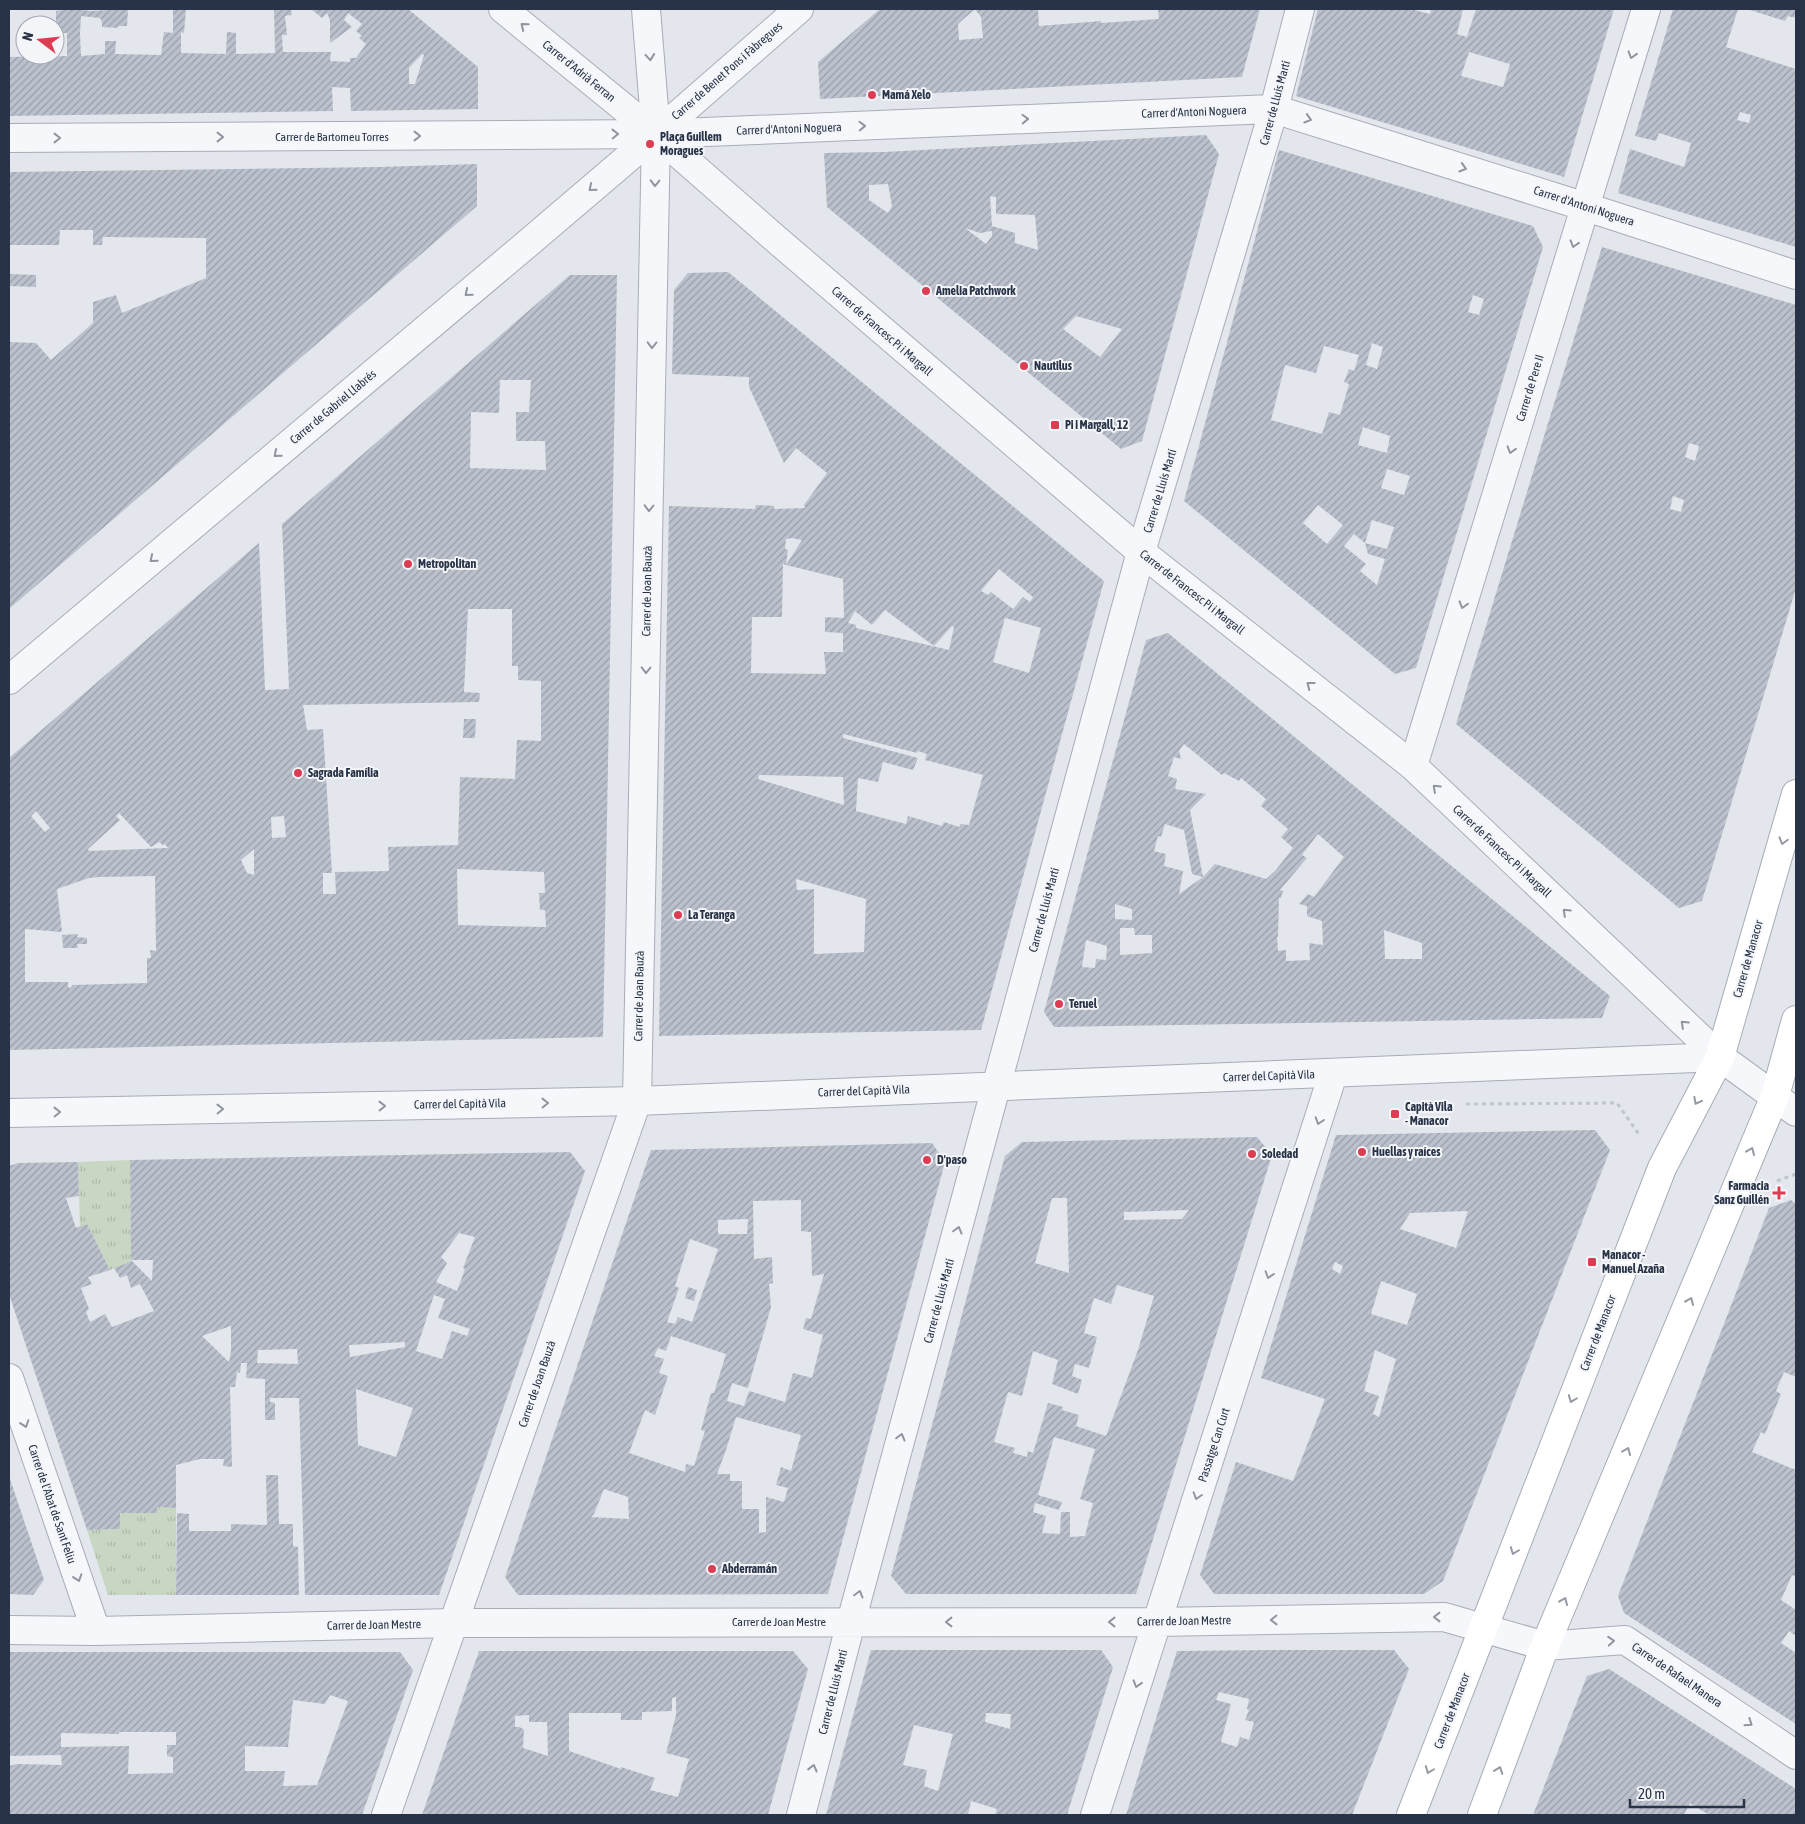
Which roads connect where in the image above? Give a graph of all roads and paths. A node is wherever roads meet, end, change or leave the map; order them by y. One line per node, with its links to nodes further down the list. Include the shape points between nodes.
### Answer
1 (503, 9): 7 (street, Carrer d'Adrià Ferran, one-way to 1)
2 (646, 9): 7 (street, Carrer de Joan Bauzà, one-way to 7)
3 (799, 9): 7 (street, Carrer de Benet Pons i Fàbregues)
4 (1300, 9): 6 (street, Carrer de Lluís Martí)
5 (1646, 9): 9 (street, Carrer de Pere II, one-way to 9)
6 (1274, 109): 7 (street, Carrer d'Antoni Noguera, one-way to 6); 9 (street, Carrer d'Antoni Noguera, one-way to 9); 11 (street, Carrer de Lluís Martí)
7 (656, 134): 8 (street, Carrer de Bartomeu Torres, one-way to 7); 11 (street, Carrer de Francesc Pi i Margall); 12 (street, Carrer de Gabriel Llabrés, one-way to 12); 20 (street, Carrer de Joan Bauzà, one-way to 20)
8 (9, 138)
9 (1586, 207): 10 (street, Carrer d'Antoni Noguera); 13 (street, Carrer de Pere II, one-way to 13)
10 (1796, 275)
11 (1141, 552): 13 (street, Carrer de Francesc Pi i Margall, one-way to 11); 18 (street, Carrer de Lluís Martí)
12 (9, 680)
13 (1413, 766): 16 (street, Carrer de Francesc Pi i Margall, one-way to 13)
14 (1796, 794): 16 (main road, Carrer de Manacor, one-way to 16)
15 (1796, 1020): 19 (main road)
16 (1720, 1057): 17 (street, Carrer del Capità Vila); 19 (street, Carrer de Francesc Pi i Margall); 24 (main road, Carrer de Manacor, one-way to 24)
17 (1333, 1074): 18 (street, Carrer del Capità Vila); 29 (street, Passatge Can Curt, one-way to 29)
18 (997, 1086): 20 (street, Carrer del Capità Vila); 28 (street, Carrer de Lluís Martí, one-way to 18)
19 (1775, 1096): 22 (street, Carrer de Francesc Pi i Margall); 26 (main road, one-way to 19)
20 (637, 1101): 23 (street, Carrer del Capità Vila, one-way to 20); 30 (street, Carrer de Joan Bauzà)
21 (1461, 1104): 24 (path, via 1617,1103)
22 (1796, 1112)
23 (9, 1113)
24 (1662, 1168): 31 (main road, Carrer de Manacor, one-way to 31)
25 (1796, 1174): 26 (path)
26 (1731, 1198): 34 (main road, one-way to 26)
27 (9, 1378): 33 (street, Carrer de l'Abat de Sant Feliu, one-way to 33)
28 (851, 1622): 29 (street, Carrer de Joan Mestre, one-way to 28); 30 (street, Carrer de Joan Mestre); 37 (street, Carrer de Lluís Martí, one-way to 28)
29 (1156, 1622): 31 (street, Carrer de Joan Mestre, one-way to 29, via 1444,1617); 38 (street, Passatge Can Curt, one-way to 38)
30 (454, 1623): 33 (street, Carrer de Joan Mestre); 36 (street, Carrer de Joan Bauzà)
31 (1484, 1627): 34 (street, Carrer de Joan Mestre); 39 (main road, Carrer de Manacor, one-way to 39)
32 (9, 1630): 33 (street, Carrer de Joan Mestre)
33 (96, 1631)
34 (1545, 1646): 35 (street, Carrer de Rafael Manera, one-way to 35, via 1625,1640); 40 (main road, one-way to 34)
35 (1796, 1755)
36 (386, 1815)
37 (801, 1815)
38 (1096, 1815)
39 (1411, 1815)
40 (1482, 1815)

